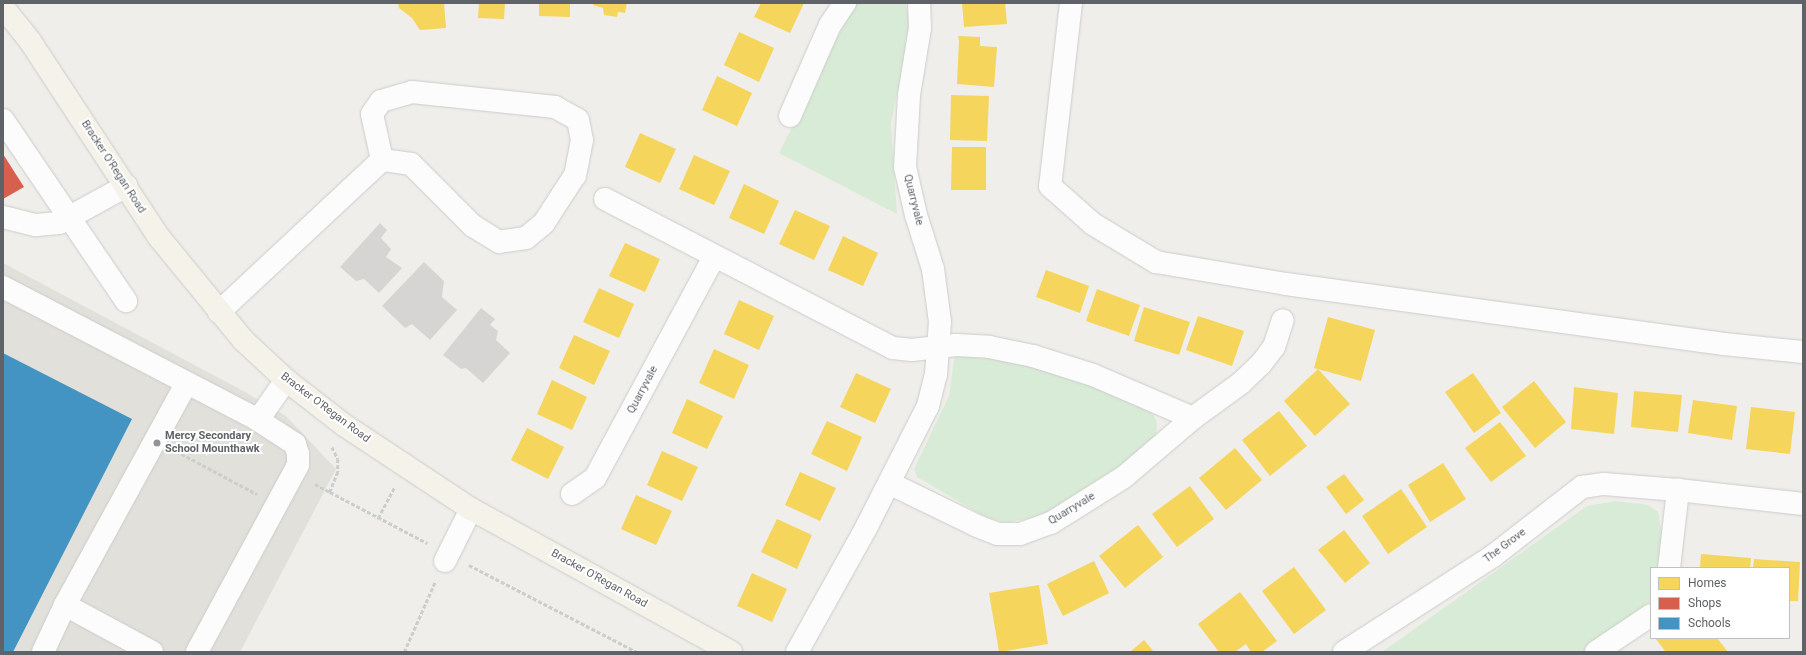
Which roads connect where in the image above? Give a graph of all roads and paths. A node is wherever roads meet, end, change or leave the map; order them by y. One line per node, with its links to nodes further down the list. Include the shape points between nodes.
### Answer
1 (16, 3): 6 (main road)
2 (845, 3): 7 (street, via 830,25)
3 (919, 3): 19 (street, Quarryvale, via 920,28 909,95 905,167 933,270 940,322)
4 (1071, 3): 20 (street, via 1050,186 1093,224 1156,262 1294,285 1724,344)
5 (3, 7): 6 (main road)
6 (30, 41): 10 (main road, Bracker O'Regan Road)
7 (790, 116)
8 (3, 120): 13 (street)
9 (382, 160): 9 (street, via 372,114 381,101 412,92 555,107 578,120 582,140 574,175 544,223 526,238 498,242 473,226 411,164); 17 (street)
10 (126, 186): 13 (street); 17 (main road, Bracker O'Regan Road, via 158,236)
11 (605, 199): 14 (street)
12 (3, 217): 13 (street, via 36,225 59,223)
13 (69, 218): 16 (street)
14 (714, 257): 19 (street, via 893,348 912,350); 31 (street, Quarryvale, via 596,478)
15 (3, 287): 22 (street)
16 (126, 301)
17 (219, 312): 21 (main road, Bracker O'Regan Road, via 243,340)
18 (1283, 320): 23 (street, Quarryvale, via 1274,346 1261,364 1241,383)
19 (937, 347): 23 (street, via 989,347 1033,356 1093,375); 27 (street, Quarryvale, via 936,374 928,406)
20 (1803, 352)
21 (286, 380): 24 (street); 34 (main road, Bracker O'Regan Road, via 344,425)
22 (186, 384): 24 (street); 38 (street)
23 (1193, 418): 27 (street, Quarryvale, via 1124,477 1051,523 1020,534 998,534 977,526)
24 (258, 420): 42 (street, via 295,444 298,465)
25 (173, 450): 32 (path)
26 (397, 482): 35 (path)
27 (889, 483): 45 (street, Quarryvale)
28 (326, 489): 30 (path)
29 (1678, 490): 33 (street, The Grove); 37 (street); 46 (street, The Grove, via 1604,484 1582,487 1493,556)
30 (330, 492)
31 (572, 494)
32 (261, 496)
33 (1803, 504)
34 (470, 509): 36 (street); 44 (main road, Bracker O'Regan Road)
35 (378, 518)
36 (445, 561): 43 (path)
37 (1670, 567)
38 (66, 605): 40 (street); 41 (street)
39 (1650, 616): 47 (street)
40 (42, 652)
41 (152, 652)
42 (197, 652)
43 (404, 652)
44 (731, 652)
45 (797, 652)
46 (1344, 652)
47 (1596, 652)

